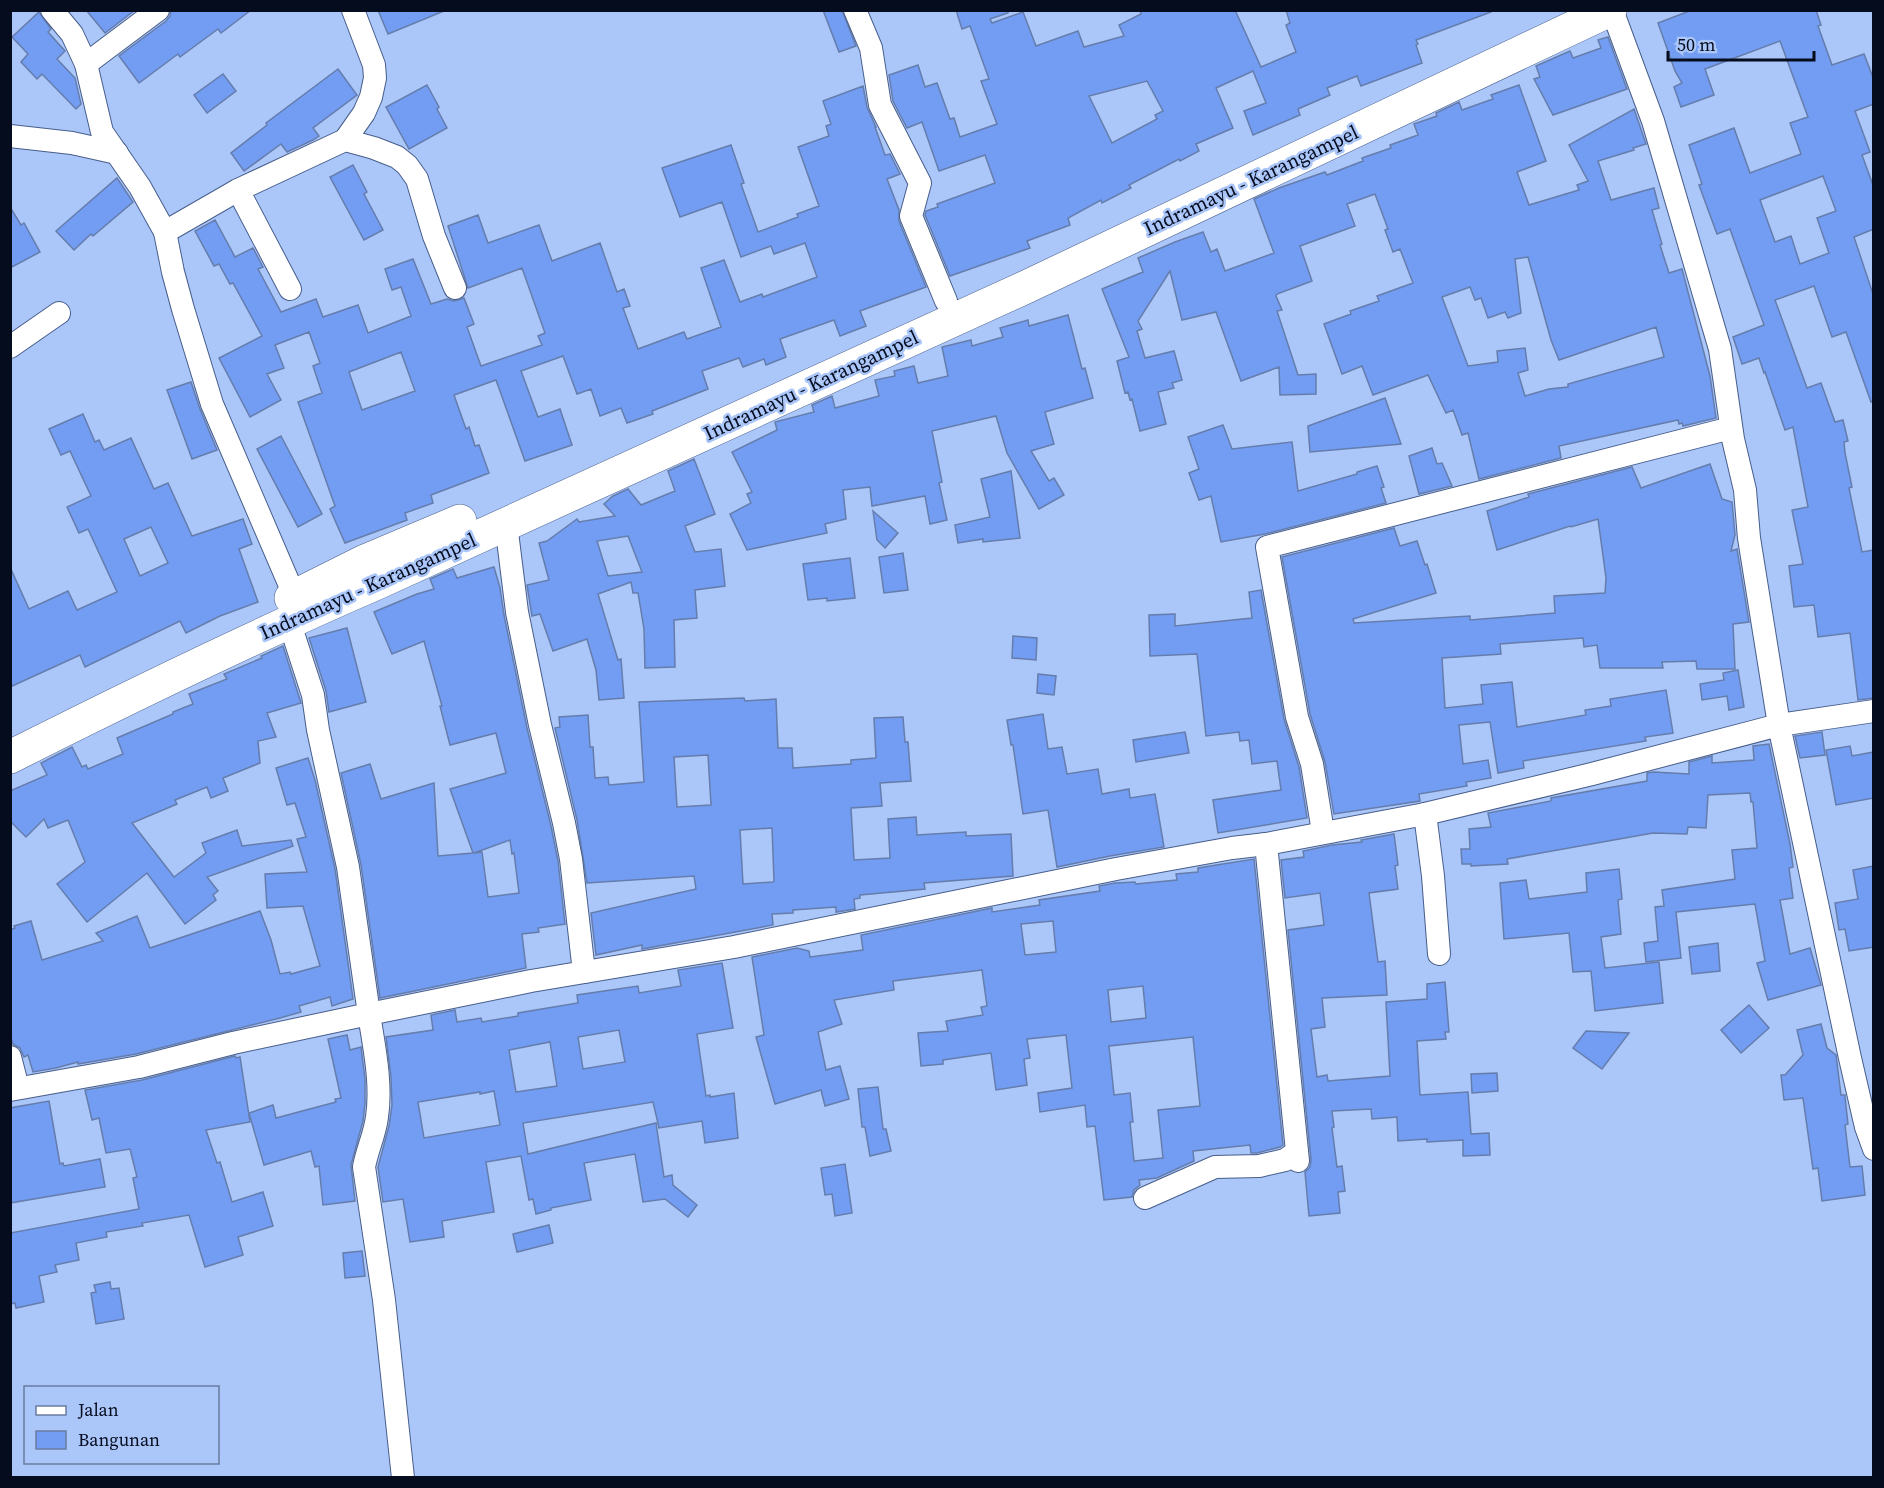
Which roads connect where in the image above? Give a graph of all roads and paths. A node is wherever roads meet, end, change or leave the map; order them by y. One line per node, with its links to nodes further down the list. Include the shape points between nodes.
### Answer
1 (52, 10): 7 (street, via 72,34)
2 (158, 10): 7 (street)
3 (353, 10): 9 (street, via 374,65 375,78 364,113)
4 (855, 10): 15 (street, via 870,48 880,105 920,183 911,216)
5 (1564, 10): 15 (main road, Indramayu - Karangampel)
6 (1611, 10): 15 (main road, Indramayu - Karangampel, via 1047,277); 19 (street, via 1653,121 1703,287 1720,349)
7 (86, 64): 10 (street, via 102,132)
8 (10, 136): 10 (street)
9 (345, 140): 11 (street); 13 (street, via 397,157 407,165 417,179)
10 (117, 153): 12 (street)
11 (238, 190): 12 (street); 14 (street)
12 (165, 232): 21 (street, via 212,404)
13 (455, 288)
14 (290, 289)
15 (957, 303): 18 (main road, Indramayu - Karangampel)
16 (58, 313): 17 (street)
17 (10, 347)
18 (704, 422): 20 (main road, Indramayu - Karangampel); 21 (main road, Indramayu - Karangampel, via 363,562)
19 (1731, 428): 23 (street, via 1745,490); 27 (street, via 1267,547 1297,717 1312,764)
20 (506, 524): 21 (main road, Indramayu - Karangampel); 30 (street, via 517,612 571,859)
21 (296, 611): 24 (main road, Indramayu - Karangampel, via 115,680); 25 (main road, Indramayu - Karangampel); 31 (street, via 348,867)
22 (1874, 711): 23 (street)
23 (1779, 725): 26 (street); 34 (street, via 1850,1058)
24 (10, 732)
25 (10, 757)
26 (1425, 814): 27 (street); 29 (street)
27 (1323, 832): 28 (street)
28 (1266, 844): 30 (street, via 1116,868 734,947); 35 (street, via 1297,1157 1259,1166 1215,1167)
29 (1439, 954)
30 (584, 972): 31 (street)
31 (369, 1014): 33 (street, via 139,1067); 36 (street, via 378,1117 364,1167 384,1300)
32 (10, 1057): 33 (street)
33 (14, 1089)
34 (1874, 1149)
35 (1145, 1198)
36 (403, 1478)

